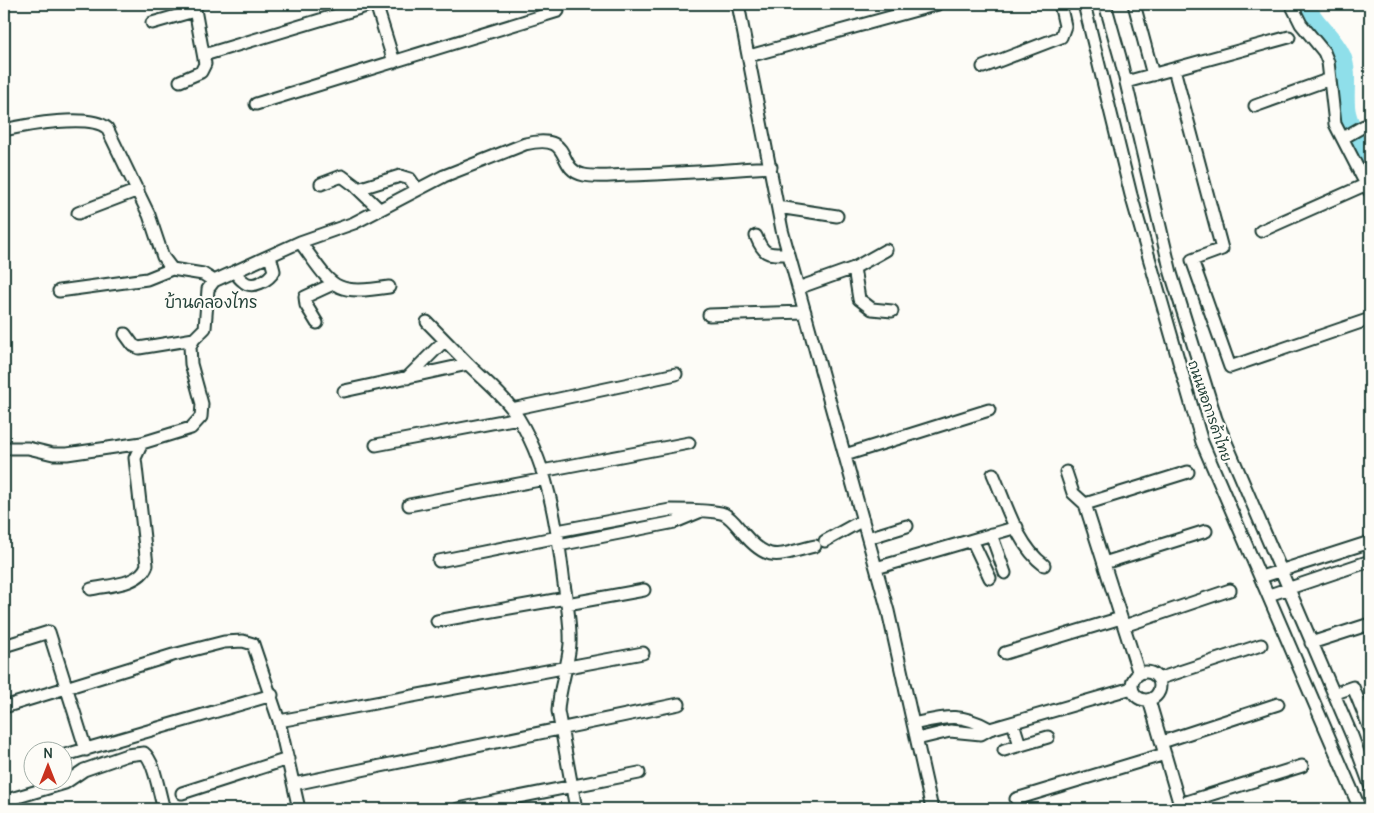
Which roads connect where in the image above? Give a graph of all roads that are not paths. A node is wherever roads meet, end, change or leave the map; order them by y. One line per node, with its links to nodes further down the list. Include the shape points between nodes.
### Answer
1 (375, 4): 13 (street); 15 (street)
2 (738, 4): 14 (street)
3 (938, 4): 14 (street)
4 (1060, 4): 16 (street, via 1065,26 1060,37)
5 (1084, 4): 96 (street, ถนนหอการค้าไทย, via 1131,195 1202,442)
6 (1105, 4): 21 (street, ถนนหอการค้าไทย)
7 (1134, 4): 18 (street)
8 (1291, 4): 19 (street, via 1301,24 1324,52)
9 (194, 7): 11 (street); 13 (street)
10 (558, 11): 15 (street)
11 (152, 22)
12 (1289, 37): 17 (street)
13 (204, 55): 20 (street, via 204,69)
14 (749, 56): 27 (street)
15 (394, 62): 22 (street)
16 (983, 67)
17 (1174, 69): 18 (street); 54 (street, via 1222,249 1192,260 1230,367)
18 (1153, 75): 21 (street)
19 (1330, 79): 23 (street); 26 (street, via 1335,124)
20 (180, 81)
21 (1126, 82): 94 (street, ถนนหอการค้าไทย, via 1171,273 1196,359 1216,419)
22 (256, 104)
23 (1256, 106)
24 (1370, 126): 26 (street)
25 (4, 130): 32 (street, via 78,121 102,124)
26 (1350, 134): 30 (street)
27 (771, 167): 31 (street, via 590,176 572,169 557,145 539,141); 33 (street)
28 (321, 184): 29 (street, via 342,176)
29 (358, 188): 31 (street, via 400,176 410,179); 34 (street)
30 (1369, 188): 37 (street)
31 (418, 189): 34 (street)
32 (138, 190): 35 (street); 44 (street, via 155,228 163,257)
33 (778, 207): 36 (street); 41 (street)
34 (379, 209): 39 (street, via 354,223)
35 (78, 213)
36 (837, 216)
37 (1261, 231)
38 (756, 236): 41 (street, via 765,252)
39 (300, 242): 42 (street); 47 (street)
40 (886, 250): 43 (street)
41 (788, 254): 49 (street)
42 (270, 256): 45 (street); 45 (street, via 274,271 257,284 248,285)
43 (854, 268): 49 (street); 51 (street, via 859,299 872,309)
44 (172, 269): 46 (street, via 203,274); 50 (street, via 146,279)
45 (235, 272): 46 (street)
46 (214, 281): 58 (street, via 208,289 205,328)
47 (333, 284): 48 (street, via 353,292); 56 (street, via 305,297)
48 (388, 287)
49 (798, 288): 52 (street)
50 (59, 291)
51 (892, 311)
52 (804, 312): 53 (street); 70 (street)
53 (709, 315)
54 (1370, 319)
55 (427, 322): 59 (street)
56 (317, 323)
57 (125, 334): 58 (street, via 139,348)
58 (194, 338): 66 (street, via 189,353 202,404 198,422 176,434)
59 (444, 341): 60 (street); 62 (street)
60 (468, 364): 62 (street); 65 (street)
61 (676, 374): 65 (street)
62 (407, 378): 63 (street)
63 (344, 391)
64 (989, 410): 70 (street)
65 (515, 413): 68 (street); 74 (street)
66 (142, 443): 69 (street, via 67,454); 99 (street, via 135,458 147,565 134,580)
67 (689, 444): 74 (street)
68 (376, 446)
69 (4, 448)
70 (845, 455): 79 (street)
71 (1066, 472): 75 (street, via 1073,493)
72 (1188, 472): 75 (street)
73 (993, 474): 81 (street)
74 (543, 475): 76 (street); 85 (street)
75 (1085, 504): 91 (street)
76 (409, 505)
77 (700, 512): 78 (street, via 670,510); 79 (street, via 723,514 769,555 820,544); 82 (street)
78 (637, 516): 82 (street); 85 (street)
79 (863, 520): 86 (street)
80 (907, 526): 86 (street)
81 (1017, 527): 84 (street); 92 (street, via 1035,558)
82 (640, 530): 85 (street)
83 (1206, 531): 91 (street)
84 (991, 534): 87 (street); 95 (street)
85 (558, 538): 89 (street); 103 (street)
86 (868, 538): 93 (street)
87 (972, 540): 93 (street); 97 (street)
88 (1370, 542): 94 (street)
89 (439, 561)
90 (1370, 561): 98 (street)
91 (1104, 563): 105 (street)
92 (1044, 565)
93 (876, 568): 125 (street)
94 (1280, 570): 96 (street); 98 (street, ถนนหอการค้าไทย)
95 (1005, 573)
96 (1261, 576): 102 (street, ถนนหอการค้าไทย)
97 (990, 578)
98 (1287, 588): 102 (street); 107 (street, ถนนหอการค้าไทย)
99 (91, 589)
100 (644, 590): 103 (street)
101 (1230, 590): 105 (street)
102 (1269, 594): 151 (street, ถนนหอการค้าไทย)
103 (567, 601): 104 (street); 112 (street, via 570,645)
104 (437, 621)
105 (1122, 622): 111 (street); 113 (street)
106 (1370, 624): 107 (street)
107 (1311, 644): 117 (street, ถนนหอการค้าไทย)
108 (4, 646): 115 (street, via 49,632)
109 (1261, 646): 114 (street)
110 (643, 653): 112 (street)
111 (1005, 653)
112 (564, 668): 123 (street); 126 (street, via 558,696)
113 (1139, 674): 114 (street, via 1152,673); 116 (street, via 1132,681)
114 (1158, 679): 119 (street, via 1159,692)
115 (66, 687): 118 (street, via 173,655 224,642 243,641 253,644); 122 (street); 133 (street)
116 (1132, 688): 119 (street, via 1138,698); 124 (street)
117 (1333, 694): 128 (street, via 1353,687); 140 (street, ถนนหอการค้าไทย)
118 (272, 695): 123 (street); 133 (street)
119 (1149, 700): 132 (street)
120 (679, 704): 126 (street)
121 (1278, 704): 132 (street)
122 (4, 707)
123 (279, 721): 136 (street)
124 (1013, 723): 127 (street); 131 (street)
125 (913, 724): 127 (street, via 958,716); 130 (street)
126 (560, 729): 139 (street); 141 (street)
127 (990, 729): 130 (street, via 981,734 950,731)
128 (1370, 729)
129 (1048, 737): 131 (street)
130 (916, 739): 150 (street)
131 (1020, 745): 134 (street)
132 (1163, 748): 143 (street); 145 (street)
133 (86, 750): 135 (street)
134 (1004, 750)
135 (72, 754)
136 (288, 759): 139 (street); 142 (street)
137 (1302, 766): 145 (street)
138 (639, 773): 141 (street)
139 (294, 784): 147 (street)
140 (1370, 785)
141 (571, 787): 148 (street); 149 (street)
142 (182, 792)
143 (1016, 799)
144 (4, 801): 146 (street, via 65,783 84,770 127,755 144,753 152,766)
145 (1180, 806)
146 (164, 809)
147 (299, 809)
148 (458, 809)
149 (576, 809)
150 (932, 809)
151 (1360, 809)

